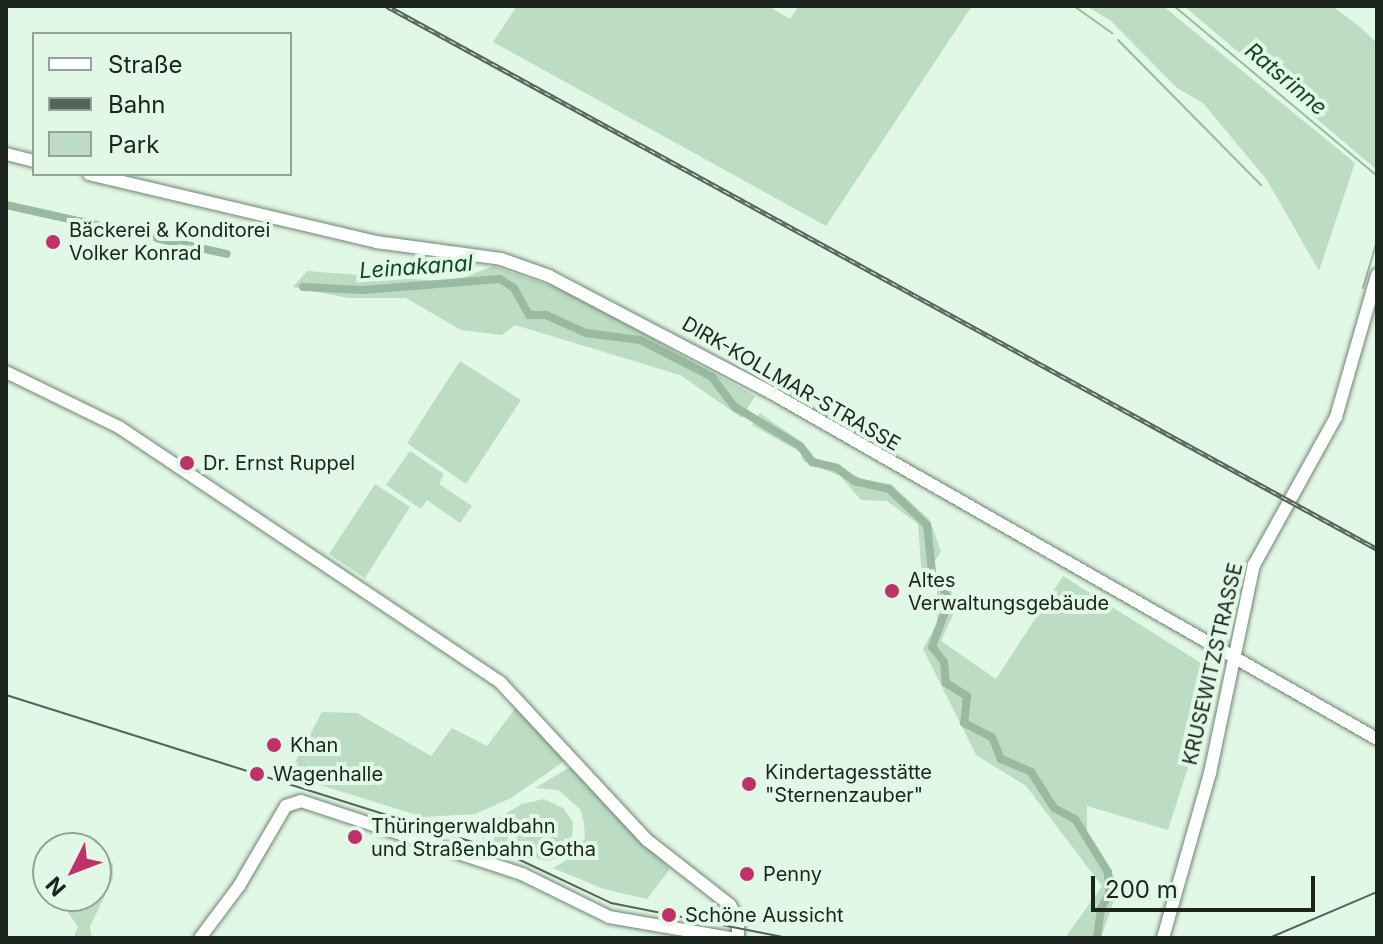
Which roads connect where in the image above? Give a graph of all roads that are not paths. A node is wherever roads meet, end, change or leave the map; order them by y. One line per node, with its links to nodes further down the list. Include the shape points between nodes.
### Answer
1 (6, 154): 2 (street)
2 (32, 160)
3 (97, 176): 6 (street, DIRK-KOLLMAR-STRASSE, via 391,245 501,259 558,280 768,391)
4 (1377, 275): 6 (street, KRUSEWITZSTRASSE, via 1336,417 1254,565)
5 (6, 372): 10 (street, via 119,427 500,682 647,840 730,905 738,921)
6 (1233, 660): 7 (street, DIRK-KOLLMAR-STRASSE); 11 (street, KRUSEWITZSTRASSE, via 1210,773)
7 (1377, 739)
8 (200, 938): 9 (street, via 239,886 283,810 288,804 307,802 522,874 609,917)
9 (731, 938)
10 (738, 938)
11 (1163, 938)

